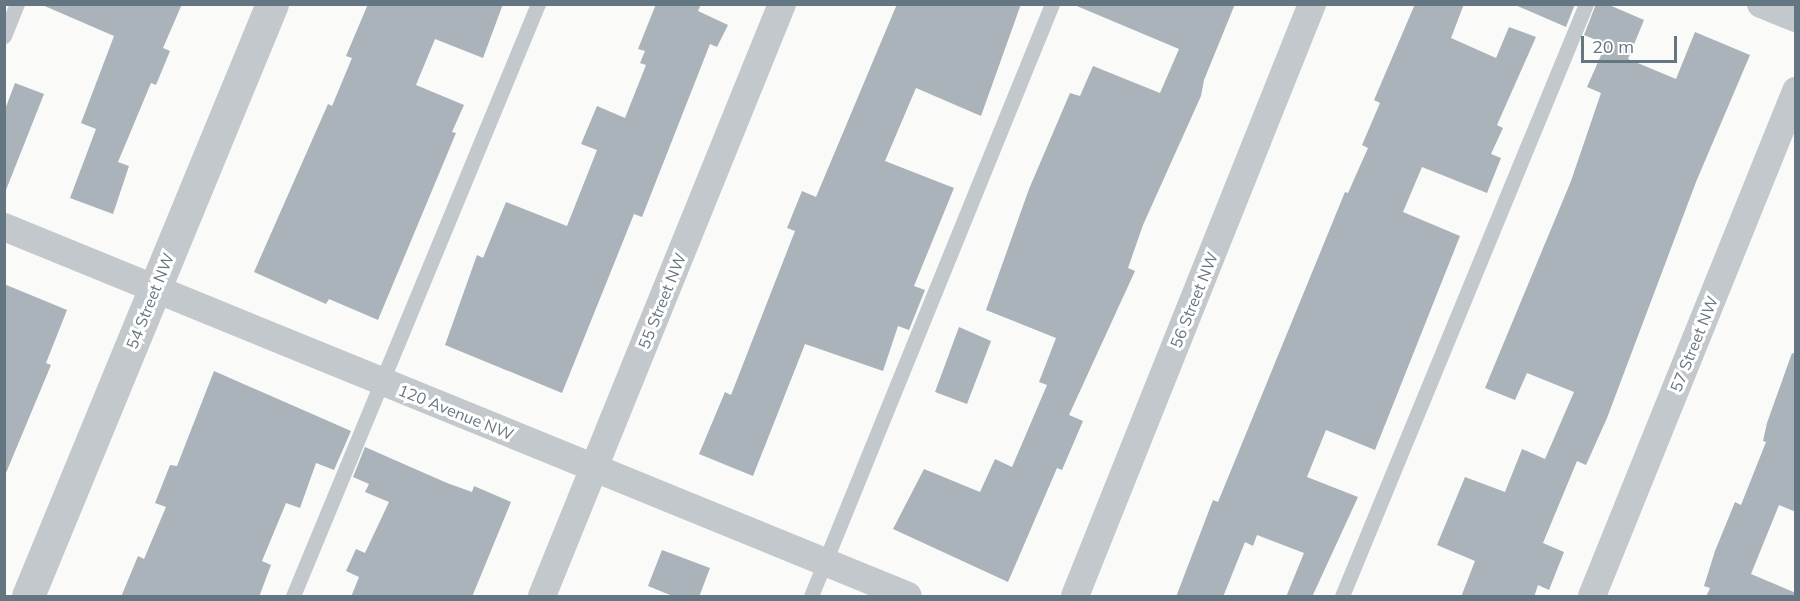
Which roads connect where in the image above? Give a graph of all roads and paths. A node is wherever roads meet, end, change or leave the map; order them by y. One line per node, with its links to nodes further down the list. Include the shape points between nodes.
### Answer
1 (17, 4): 10 (lane)
2 (272, 4): 13 (street, 54 Street NW)
3 (538, 4): 14 (lane)
4 (782, 4): 15 (street, 55 Street NW)
5 (1052, 4): 16 (lane)
6 (1312, 4): 22 (street, 56 Street NW)
7 (1586, 4): 23 (lane)
8 (1761, 4): 9 (street)
9 (1796, 18)
10 (4, 36)
11 (1796, 91): 24 (street, 57 Street NW)
12 (4, 228): 13 (street, 120 Avenue NW)
13 (155, 289): 14 (street, 120 Avenue NW); 17 (street, 54 Street NW)
14 (380, 381): 15 (street, 120 Avenue NW); 18 (lane)
15 (594, 469): 16 (street, 120 Avenue NW); 19 (street, 55 Street NW)
16 (825, 563): 20 (lane); 21 (street, 120 Avenue NW)
17 (28, 597)
18 (293, 597)
19 (542, 597)
20 (812, 597)
21 (908, 597)
22 (1075, 597)
23 (1342, 597)
24 (1592, 597)

